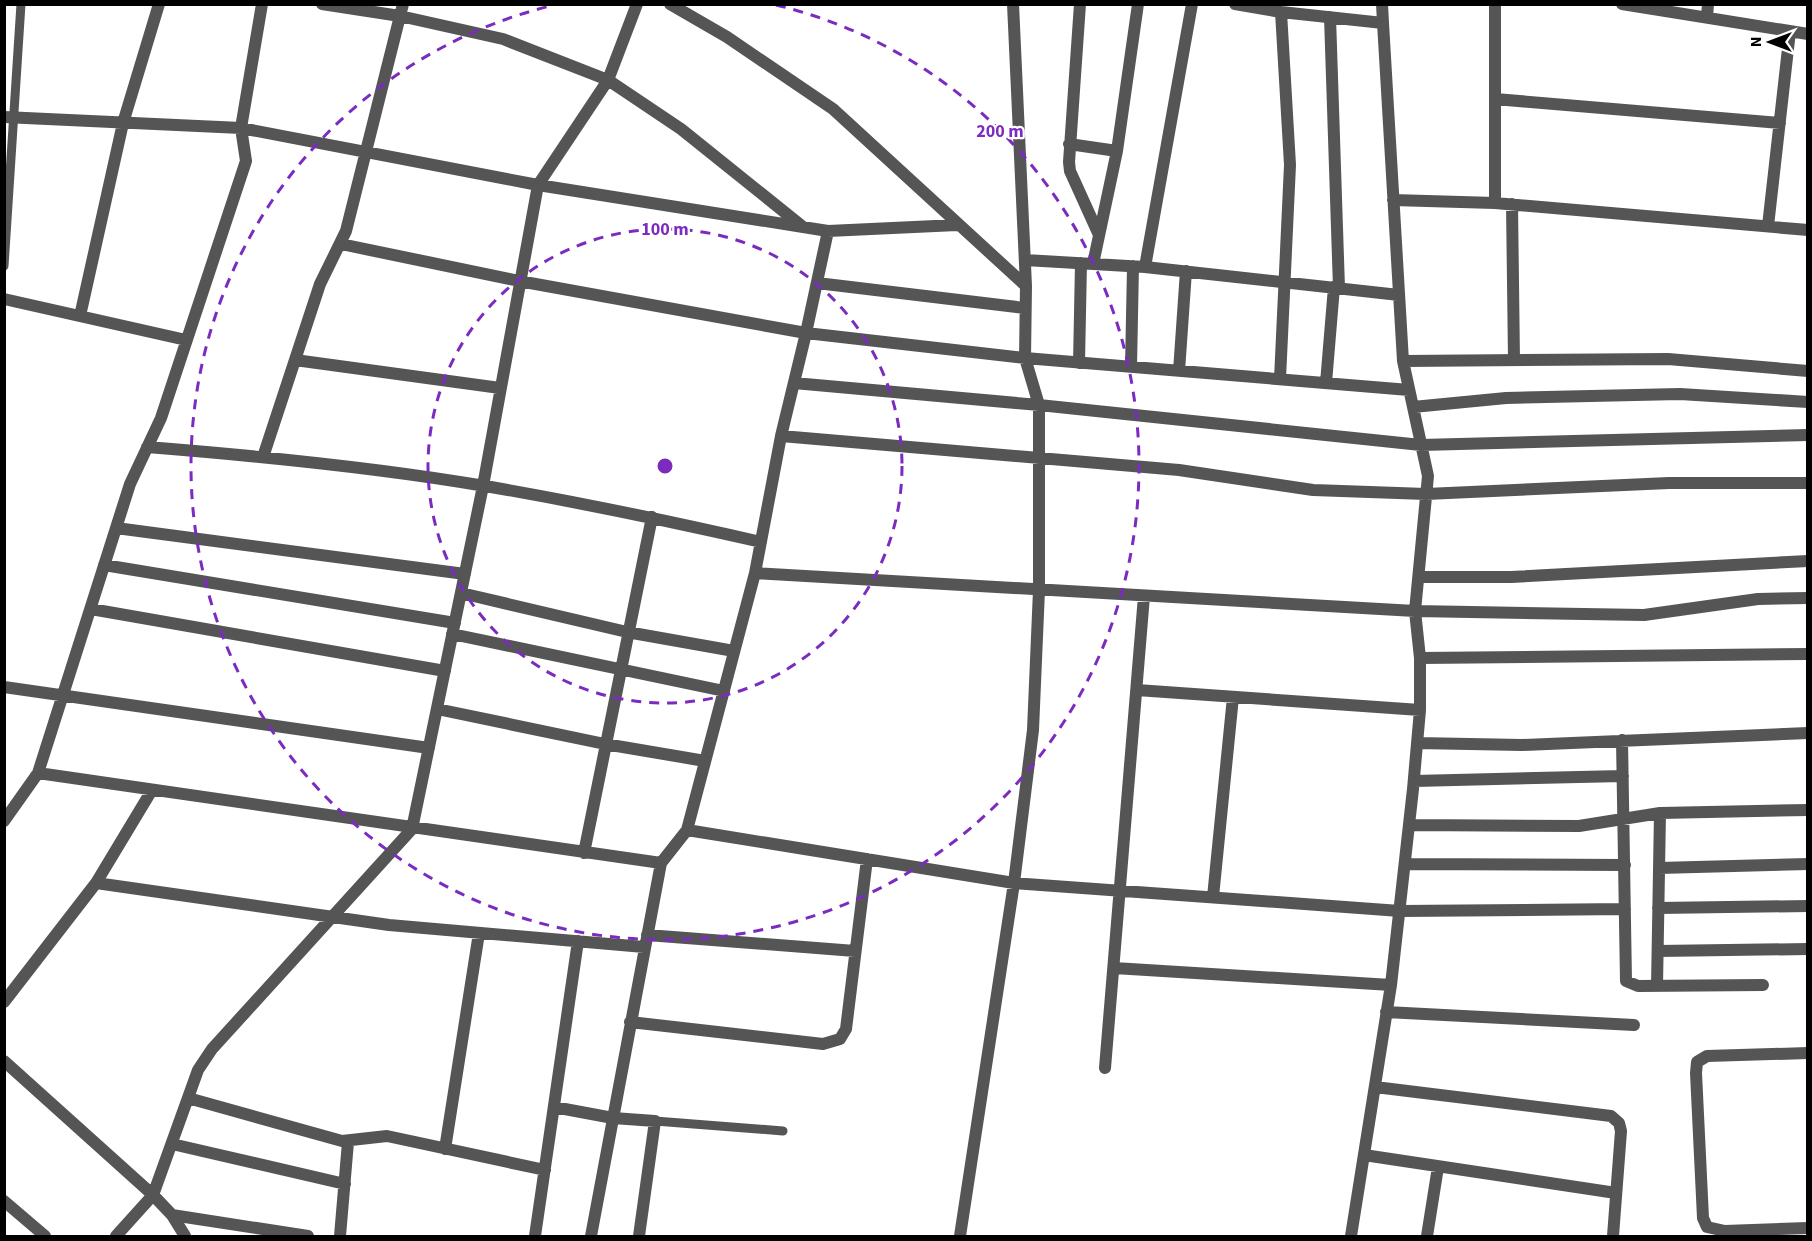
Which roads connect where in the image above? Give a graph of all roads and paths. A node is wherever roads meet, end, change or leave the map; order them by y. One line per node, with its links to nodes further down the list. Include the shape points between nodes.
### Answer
1 (21, 4): 24 (lane)
2 (159, 4): 25 (street)
3 (262, 4): 27 (street)
4 (322, 4): 15 (street)
5 (638, 4): 22 (street)
6 (670, 4): 35 (street, via 727,37 834,110)
7 (1013, 4): 42 (street)
8 (1080, 4): 28 (street)
9 (1138, 4): 29 (street)
10 (1192, 4): 45 (street)
11 (1235, 4): 17 (street)
12 (1382, 4): 19 (street)
13 (1495, 4): 23 (street)
14 (1622, 4): 16 (street)
15 (402, 10): 22 (street, via 518,43); 30 (street)
16 (1707, 11): 20 (street)
17 (1281, 12): 18 (street); 48 (street, via 1290,165)
18 (1330, 17): 19 (street); 51 (street)
19 (1383, 23): 32 (street)
20 (1790, 31): 21 (street); 26 (street)
21 (1808, 34)
22 (608, 80): 31 (street); 37 (street, via 681,129)
23 (1495, 99): 26 (street); 33 (street)
24 (9, 117): 25 (street); 44 (lane)
25 (123, 123): 27 (street); 55 (street)
26 (1780, 123): 36 (street)
27 (241, 128): 30 (street); 57 (street, via 246,161)
28 (1069, 144): 29 (street); 40 (street, via 1070,171)
29 (1117, 151): 40 (street)
30 (366, 153): 31 (street); 41 (street)
31 (538, 184): 37 (street); 47 (street)
32 (1394, 200): 33 (street); 52 (street)
33 (1495, 202): 34 (street)
34 (1512, 204): 36 (street); 60 (street)
35 (957, 225): 39 (street); 50 (street)
36 (1768, 226): 38 (street)
37 (804, 228): 39 (street)
38 (1808, 230)
39 (828, 231): 49 (street)
40 (1099, 235): 43 (street)
41 (341, 244): 47 (street); 59 (street, via 320,284)
42 (1025, 260): 43 (street); 50 (street)
43 (1087, 263): 45 (street); 62 (street)
44 (4, 266)
45 (1139, 267): 46 (street); 63 (street)
46 (1186, 271): 48 (street); 64 (street)
47 (519, 281): 56 (street); 69 (street)
48 (1286, 282): 51 (street); 66 (street)
49 (817, 283): 54 (street); 56 (street)
50 (1026, 286): 54 (street)
51 (1337, 288): 52 (street); 68 (street)
52 (1399, 295): 61 (street)
53 (4, 299): 55 (street)
54 (1025, 308): 58 (street)
55 (80, 316): 57 (street)
56 (806, 333): 58 (street); 67 (street)
57 (186, 340): 77 (street)
58 (1025, 358): 62 (street); 72 (street)
59 (295, 360): 69 (street); 78 (street)
60 (1514, 360): 61 (street); 65 (street, via 1668,359)
61 (1403, 361): 70 (street)
62 (1079, 363): 63 (street)
63 (1131, 367): 64 (street)
64 (1179, 371): 66 (street)
65 (1808, 371)
66 (1280, 379): 68 (street)
67 (794, 383): 72 (street); 75 (street)
68 (1326, 383): 70 (street)
69 (500, 387): 81 (street)
70 (1409, 390): 73 (street)
71 (1808, 402): 73 (street, via 1680,394 1506,398)
72 (1039, 405): 76 (street); 79 (street)
73 (1413, 406): 76 (street)
74 (1808, 435): 76 (street)
75 (781, 436): 79 (street); 85 (street)
76 (1421, 445): 82 (street, via 1428,476)
77 (147, 447): 78 (street); 84 (street)
78 (263, 457): 81 (street)
79 (1039, 457): 82 (street, via 1179,470 1313,489); 91 (street)
80 (1808, 483): 82 (street, via 1669,483)
81 (483, 486): 83 (street); 89 (street)
82 (1426, 494): 90 (street)
83 (652, 517): 85 (street); 98 (street)
84 (116, 528): 87 (street); 89 (street)
85 (761, 542): 88 (street)
86 (1808, 561): 90 (street, via 1511,577)
87 (104, 565): 95 (street); 97 (street)
88 (754, 573): 91 (street); 99 (street)
89 (465, 574): 92 (street)
90 (1419, 577): 96 (street)
91 (1039, 590): 93 (street); 136 (street, via 1033,730)
92 (461, 593): 97 (street); 98 (street)
93 (1144, 596): 96 (street); 105 (street)
94 (1808, 598): 96 (street, via 1758,599 1657,614)
95 (91, 609): 103 (street); 107 (street)
96 (1415, 612): 101 (street)
97 (453, 629): 102 (street); 103 (street)
98 (627, 632): 99 (street); 102 (street)
99 (734, 651): 106 (street)
100 (1808, 654): 101 (street)
101 (1420, 658): 110 (street)
102 (620, 668): 106 (street); 114 (street)
103 (445, 671): 109 (street)
104 (4, 687): 107 (street)
105 (1137, 690): 108 (street); 137 (street)
106 (724, 691): 116 (street)
107 (62, 697): 115 (street); 117 (street)
108 (1233, 697): 110 (street); 138 (street)
109 (437, 709): 114 (street); 115 (street)
110 (1420, 710): 113 (street)
111 (1808, 733): 112 (street)
112 (1622, 740): 113 (street, via 1522,745); 118 (street)
113 (1417, 743): 119 (street)
114 (605, 744): 116 (street); 128 (street)
115 (429, 748): 126 (street)
116 (705, 761): 127 (street)
117 (38, 773): 120 (street); 124 (street)
118 (1623, 776): 119 (street); 123 (street)
119 (1414, 781): 125 (street)
120 (152, 790): 126 (street); 135 (street)
121 (1808, 810): 122 (street)
122 (1659, 813): 123 (street); 134 (street)
123 (1625, 820): 125 (street, via 1579,826); 133 (street)
124 (4, 821)
125 (1409, 825): 131 (street)
126 (412, 829): 128 (street); 143 (street)
127 (687, 830): 129 (street); 130 (street)
128 (584, 852): 130 (street)
129 (867, 859): 136 (street); 148 (street)
130 (661, 863): 146 (street)
131 (1405, 864): 133 (street); 142 (street)
132 (1808, 864): 134 (street)
133 (1625, 865): 141 (street)
134 (1659, 868): 140 (street)
135 (96, 883): 143 (street); 154 (street)
136 (1014, 883): 137 (street); 188 (street)
137 (1120, 890): 138 (street); 150 (street)
138 (1213, 897): 142 (street)
139 (1808, 906): 140 (street)
140 (1658, 908): 149 (street)
141 (1625, 909): 142 (street); 153 (street, via 1626,981 1638,986)
142 (1400, 911): 151 (street)
143 (331, 918): 144 (street); 162 (street, via 212,1049 198,1070)
144 (479, 933): 145 (street); 169 (street)
145 (578, 941): 146 (street); 163 (street)
146 (645, 941): 148 (street); 156 (street)
147 (1808, 949): 149 (street)
148 (855, 951): 156 (street, via 846,1029 833,1042)
149 (1658, 951): 153 (street)
150 (1114, 968): 151 (street); 160 (street)
151 (1390, 985): 155 (street)
152 (1763, 985): 153 (street)
153 (1657, 986)
154 (4, 1002)
155 (1386, 1012): 157 (street); 161 (street)
156 (630, 1022): 164 (street)
157 (1634, 1025)
158 (1808, 1053): 178 (street, via 1707,1056 1697,1062 1696,1072 1703,1218 1707,1227 1725,1231)
159 (4, 1061): 175 (street)
160 (1105, 1068)
161 (1375, 1087): 170 (street); 174 (street, via 1611,1116 1621,1131)
162 (188, 1098): 167 (street); 168 (street)
163 (554, 1107): 164 (street); 172 (street)
164 (613, 1118): 165 (street); 186 (street)
165 (656, 1121): 166 (lane); 187 (street)
166 (783, 1131)
167 (348, 1142): 169 (street, via 377,1136); 173 (street)
168 (172, 1144): 173 (street); 175 (street)
169 (446, 1149): 172 (street)
170 (1364, 1155): 171 (street); 189 (street)
171 (1438, 1167): 174 (street); 190 (street)
172 (545, 1170): 185 (street)
173 (345, 1184): 184 (street)
174 (1616, 1193): 191 (street)
175 (153, 1195): 177 (street); 181 (street)
176 (4, 1201): 180 (street)
177 (172, 1215): 179 (street); 182 (street)
178 (1808, 1228)
179 (272, 1233): 183 (street)
180 (45, 1236)
181 (116, 1236)
182 (185, 1236)
183 (308, 1236)
184 (340, 1236)
185 (535, 1236)
186 (591, 1236)
187 (639, 1236)
188 (960, 1236)
189 (1351, 1236)
190 (1427, 1236)
191 (1613, 1236)

